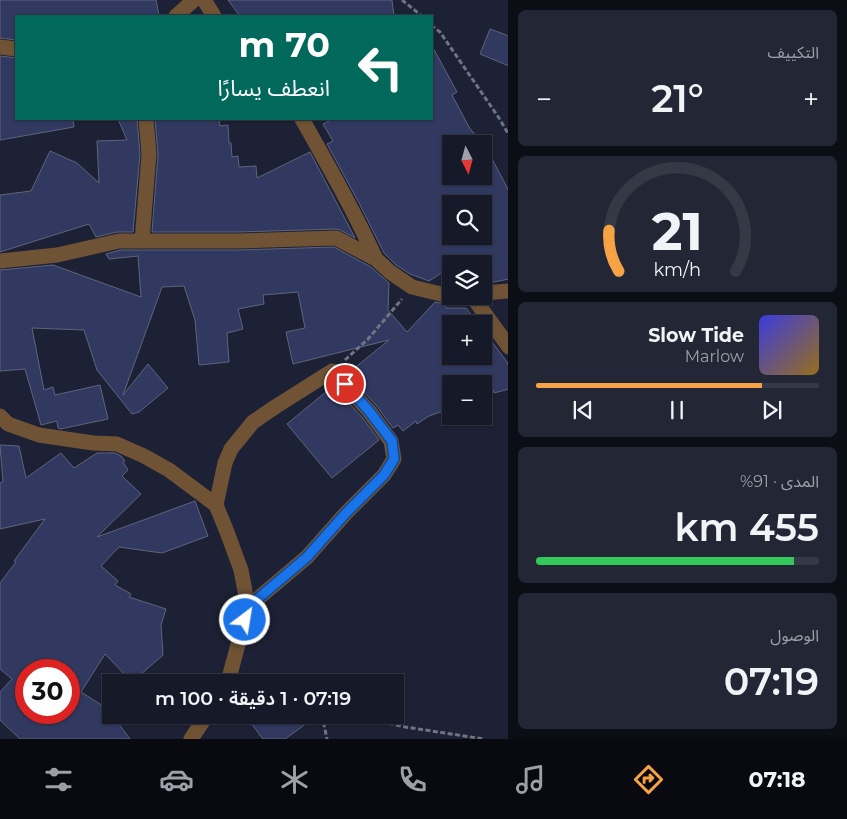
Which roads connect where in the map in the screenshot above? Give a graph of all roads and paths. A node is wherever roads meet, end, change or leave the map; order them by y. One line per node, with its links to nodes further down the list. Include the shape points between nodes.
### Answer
1 (194, 0): 4 (street)
2 (204, 0): 5 (street)
3 (402, 0): 6 (path)
4 (177, 15)
5 (213, 15)
6 (421, 15)
7 (433, 27): 12 (path, via 440,32)
8 (0, 46): 9 (street)
9 (15, 49)
10 (146, 120): 13 (street, via 149,154)
11 (303, 120): 14 (street, via 339,183)
12 (508, 135)
13 (142, 241): 14 (street, via 336,238); 15 (street, via 119,241 58,255)
14 (376, 259): 16 (street)
15 (0, 261)
16 (412, 287): 19 (street); 22 (path, via 368,339)
17 (508, 291): 18 (street)
18 (492, 292)
19 (442, 294)
20 (478, 305): 21 (street)
21 (508, 347)
22 (332, 371): 24 (street, via 253,422 231,449); 25 (street, via 392,441 394,459 384,475 307,557)
23 (0, 416): 24 (street, via 8,424 39,435 117,444 169,470)
24 (216, 506): 25 (street, via 241,570)
25 (248, 607): 26 (street)
26 (231, 674)
27 (201, 724): 30 (street)
28 (324, 724): 31 (path)
29 (389, 724): 32 (path)
30 (191, 739)
31 (327, 739)
32 (484, 739)

